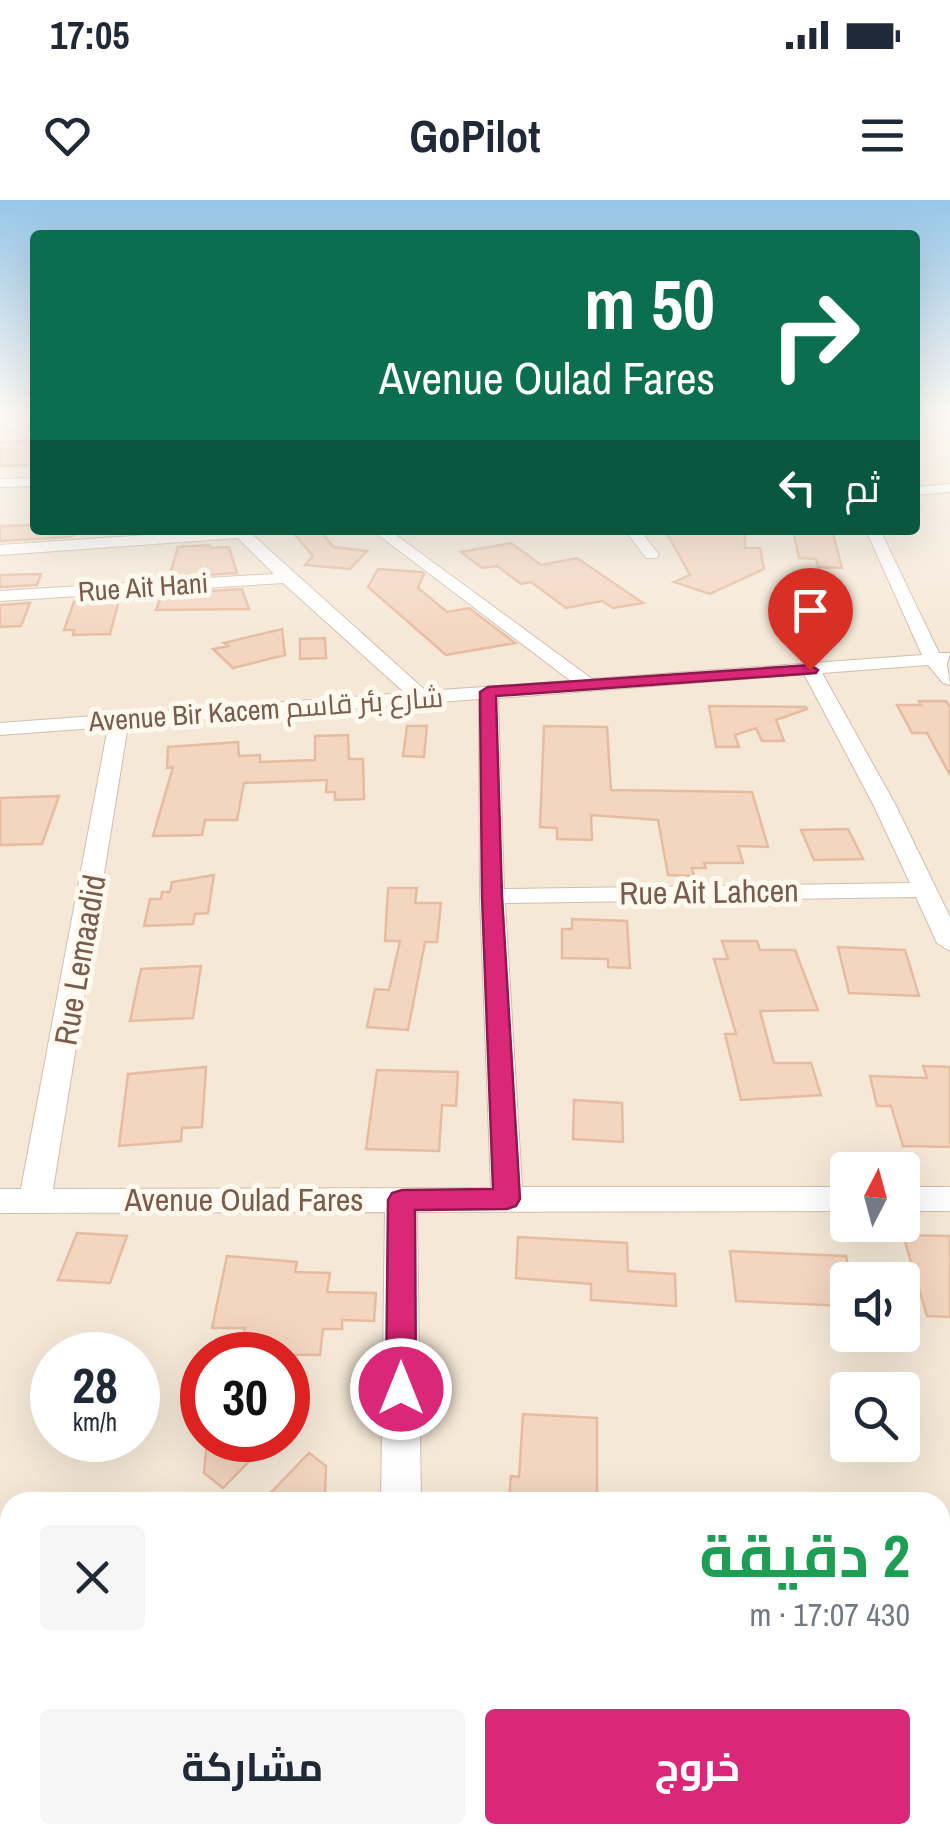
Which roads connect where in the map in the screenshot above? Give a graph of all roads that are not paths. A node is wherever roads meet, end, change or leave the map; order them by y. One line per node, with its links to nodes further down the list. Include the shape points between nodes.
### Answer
1 (201, 535): 6 (street, Rue Ait Hani)
2 (244, 535): 8 (street)
3 (386, 535): 13 (street)
4 (636, 535): 7 (street)
5 (875, 535): 10 (street)
6 (0, 550)
7 (651, 555)
8 (287, 578): 9 (street, Rue Ait Hani); 15 (street)
9 (0, 596)
10 (941, 659): 11 (street, Avenue Bir Kacem شارع بئر قاسم); 12 (street)
11 (810, 670): 13 (street, Avenue Bir Kacem شارع بئر قاسم); 18 (street)
12 (950, 679)
13 (587, 684): 14 (street, Avenue Bir Kacem شارع بئر قاسم)
14 (488, 692): 15 (street, Avenue Bir Kacem شارع بئر قاسم); 19 (street)
15 (421, 696): 16 (street, Avenue Bir Kacem شارع بئر قاسم)
16 (119, 720): 17 (street, Avenue Bir Kacem شارع بئر قاسم); 25 (street, Rue Lemaadid)
17 (0, 729)
18 (925, 890): 19 (street, Rue Ait Lahcen); 20 (street)
19 (492, 896): 21 (street)
20 (950, 944)
21 (507, 1199): 22 (street, Avenue Oulad Fares); 26 (street, Avenue Oulad Fares)
22 (830, 1199)
23 (920, 1199): 24 (street)
24 (950, 1199)
25 (34, 1200): 26 (street, Avenue Oulad Fares); 27 (street, Avenue Oulad Fares)
26 (402, 1200): 28 (street)
27 (0, 1201)
28 (401, 1492)

